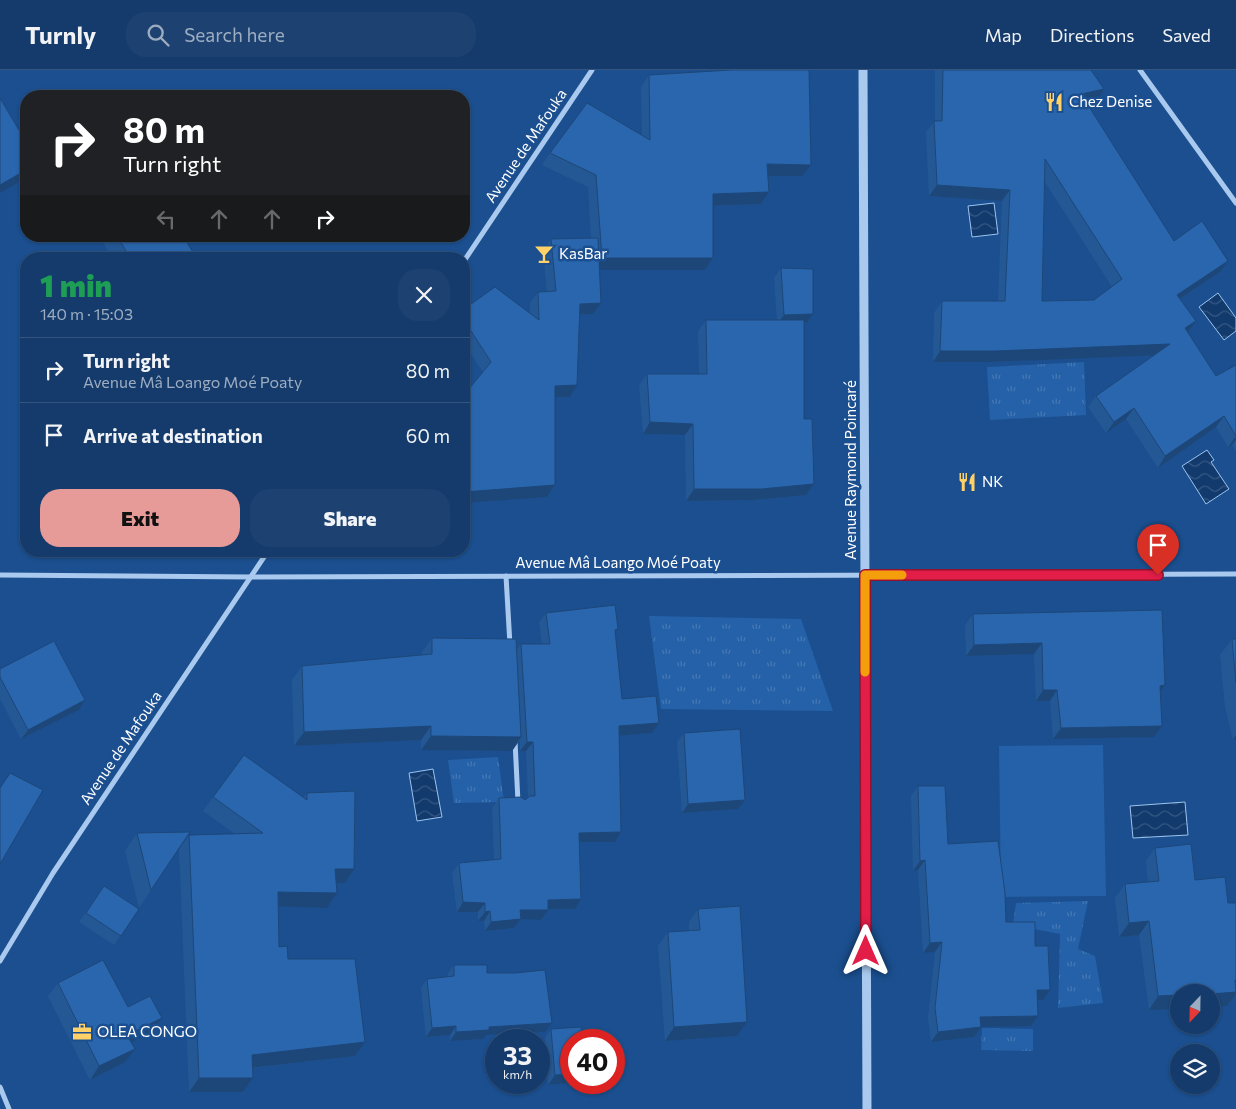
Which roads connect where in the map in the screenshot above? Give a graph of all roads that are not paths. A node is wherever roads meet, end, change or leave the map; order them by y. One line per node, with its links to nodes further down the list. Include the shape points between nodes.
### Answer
1 (592, 70): 5 (street, Avenue de Mafouka)
2 (863, 70): 8 (street, Avenue Raymond Poincaré)
3 (1140, 70): 4 (street)
4 (1236, 203)
5 (470, 252)
6 (264, 557): 11 (street, Avenue de Mafouka)
7 (1236, 574): 8 (street, Avenue Mâ Loango Moé Poaty)
8 (865, 575): 10 (street, Avenue Mâ Loango Moé Poaty); 18 (street, Avenue Raymond Poincaré)
9 (0, 576): 11 (street, Avenue Mâ Loango Moé Poaty)
10 (506, 576): 11 (street, Avenue Mâ Loango Moé Poaty); 12 (street)
11 (251, 577): 15 (street, Avenue de Mafouka, via 52,873)
12 (511, 656)
13 (515, 736): 14 (street)
14 (519, 806)
15 (0, 961)
16 (0, 1087): 17 (street)
17 (9, 1109)
18 (867, 1109)

